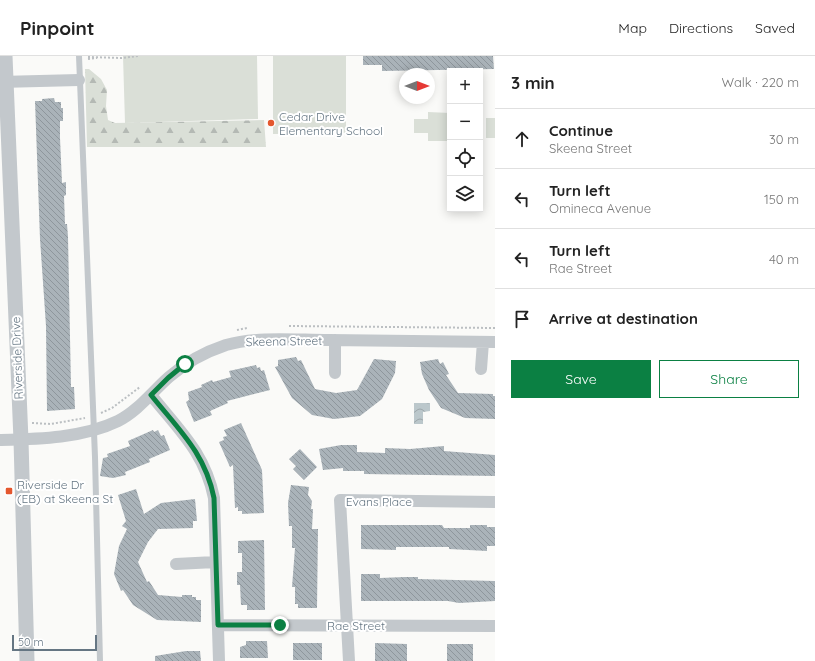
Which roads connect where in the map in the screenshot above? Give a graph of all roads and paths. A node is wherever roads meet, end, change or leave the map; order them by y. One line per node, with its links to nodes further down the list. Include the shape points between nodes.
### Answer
1 (5, 56): 7 (street, Riverside Drive)
2 (79, 56): 4 (path); 6 (lane)
3 (139, 56): 4 (path)
4 (98, 58): 5 (path)
5 (86, 59)
6 (79, 80): 7 (street); 19 (lane)
7 (3, 82): 23 (street, Riverside Drive)
8 (287, 326): 10 (path)
9 (253, 328): 11 (path)
10 (495, 328)
11 (233, 331)
12 (335, 340): 13 (street, Skeena Street); 16 (street, Skeena Street); 18 (street, Skeena Street, via 253,340 227,345 185,364)
13 (483, 342): 14 (street, Skeena Street); 15 (street)
14 (495, 342)
15 (481, 369)
16 (335, 374)
17 (141, 386): 19 (path, via 112,408)
18 (151, 395): 21 (street, Skeena Street, via 120,420); 25 (street, via 197,451 210,479 214,498)
19 (93, 416): 20 (path, via 51,424); 21 (lane)
20 (35, 423)
21 (94, 430): 23 (street, Skeena Street, via 66,436); 31 (lane)
22 (0, 440): 23 (street, Skeena Street)
23 (21, 440): 30 (street, Riverside Drive)
24 (495, 502): 28 (street, Evans Place, via 340,500)
25 (215, 562): 26 (street); 27 (street)
26 (176, 564)
27 (218, 625): 28 (street, Rae Street); 32 (street)
28 (346, 625): 29 (street, Rae Street); 33 (street)
29 (495, 626)
30 (27, 661)
31 (100, 661)
32 (218, 661)
33 (349, 661)

